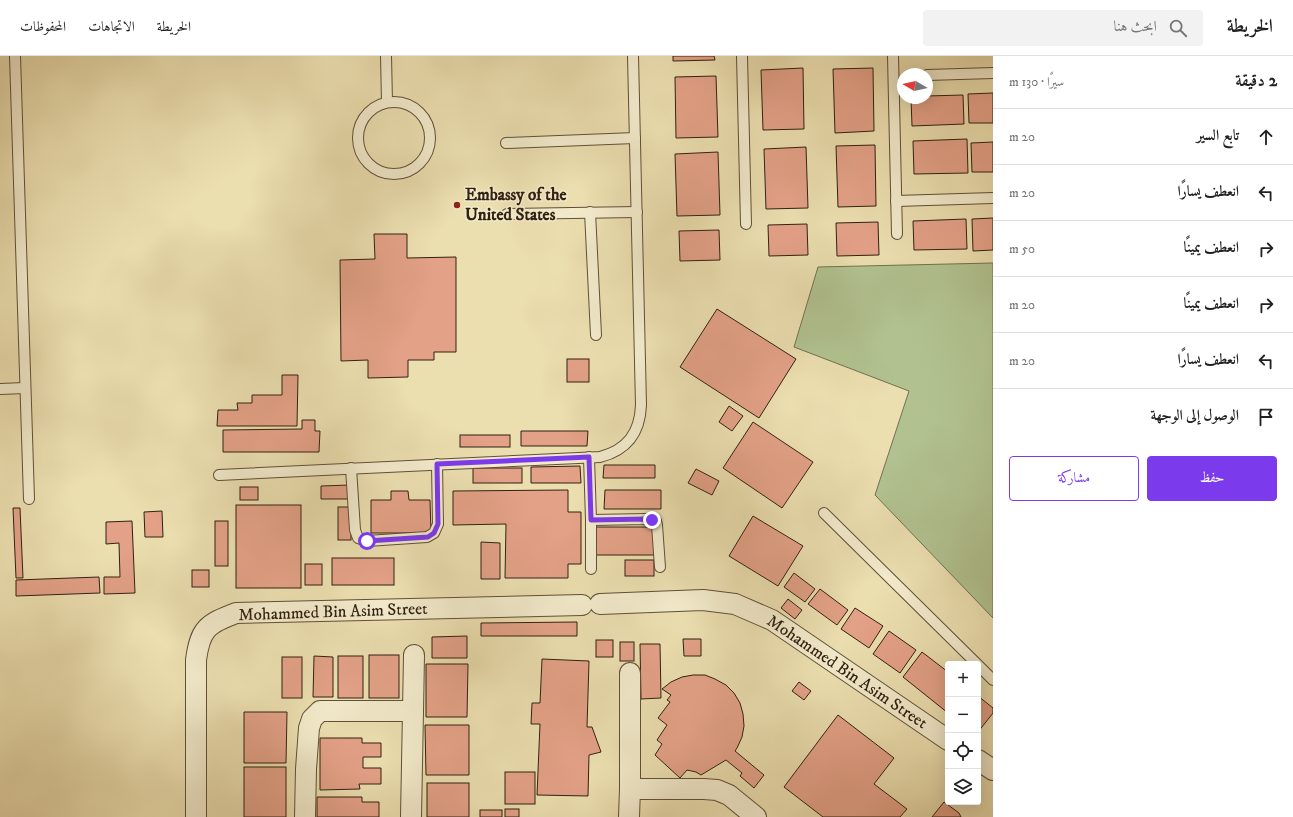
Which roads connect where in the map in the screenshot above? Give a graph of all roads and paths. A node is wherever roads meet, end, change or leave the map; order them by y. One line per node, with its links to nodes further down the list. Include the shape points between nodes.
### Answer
1 (15, 56): 21 (lane)
2 (386, 56): 9 (lane)
3 (633, 56): 11 (lane)
4 (742, 56): 18 (lane)
5 (893, 56): 6 (lane)
6 (897, 72)
7 (993, 73): 8 (lane)
8 (933, 75)
9 (387, 102): 9 (lane, via 376,106 360,124 358,148 372,167 382,173 394,175 416,167 429,147 430,135 427,123 415,109 399,102)
10 (898, 104): 14 (lane)
11 (635, 138): 12 (lane); 16 (lane)
12 (506, 143)
13 (993, 198): 14 (lane)
14 (896, 201): 19 (lane)
15 (590, 212): 16 (lane); 17 (lane); 20 (lane)
16 (637, 212): 23 (lane, via 641,416 634,435 619,450 600,457)
17 (507, 214)
18 (746, 224)
19 (897, 234)
20 (596, 334)
21 (25, 388): 22 (lane); 27 (lane)
22 (0, 389)
23 (589, 457): 24 (lane); 29 (lane)
24 (437, 464): 25 (lane); 25 (lane, via 438,524 434,533 428,537 367,541 358,538 355,530)
25 (351, 468): 26 (lane)
26 (219, 474)
27 (29, 499)
28 (824, 513): 33 (lane)
29 (591, 520): 30 (lane, via 656,521); 31 (lane)
30 (660, 568)
31 (591, 570)
32 (414, 655): 37 (street)
33 (973, 661)
34 (981, 669): 36 (lane)
35 (630, 673): 39 (street)
36 (993, 680)
37 (412, 711): 41 (street, via 320,711 308,728); 42 (street)
38 (945, 738): 40 (street, Mohammed Bin Asim Street, via 772,620 735,604 703,600 236,614 219,619 206,629 198,642)
39 (630, 789): 43 (street); 44 (street, via 717,790 729,795)
40 (196, 817)
41 (305, 817)
42 (411, 817)
43 (629, 817)
44 (756, 817)

